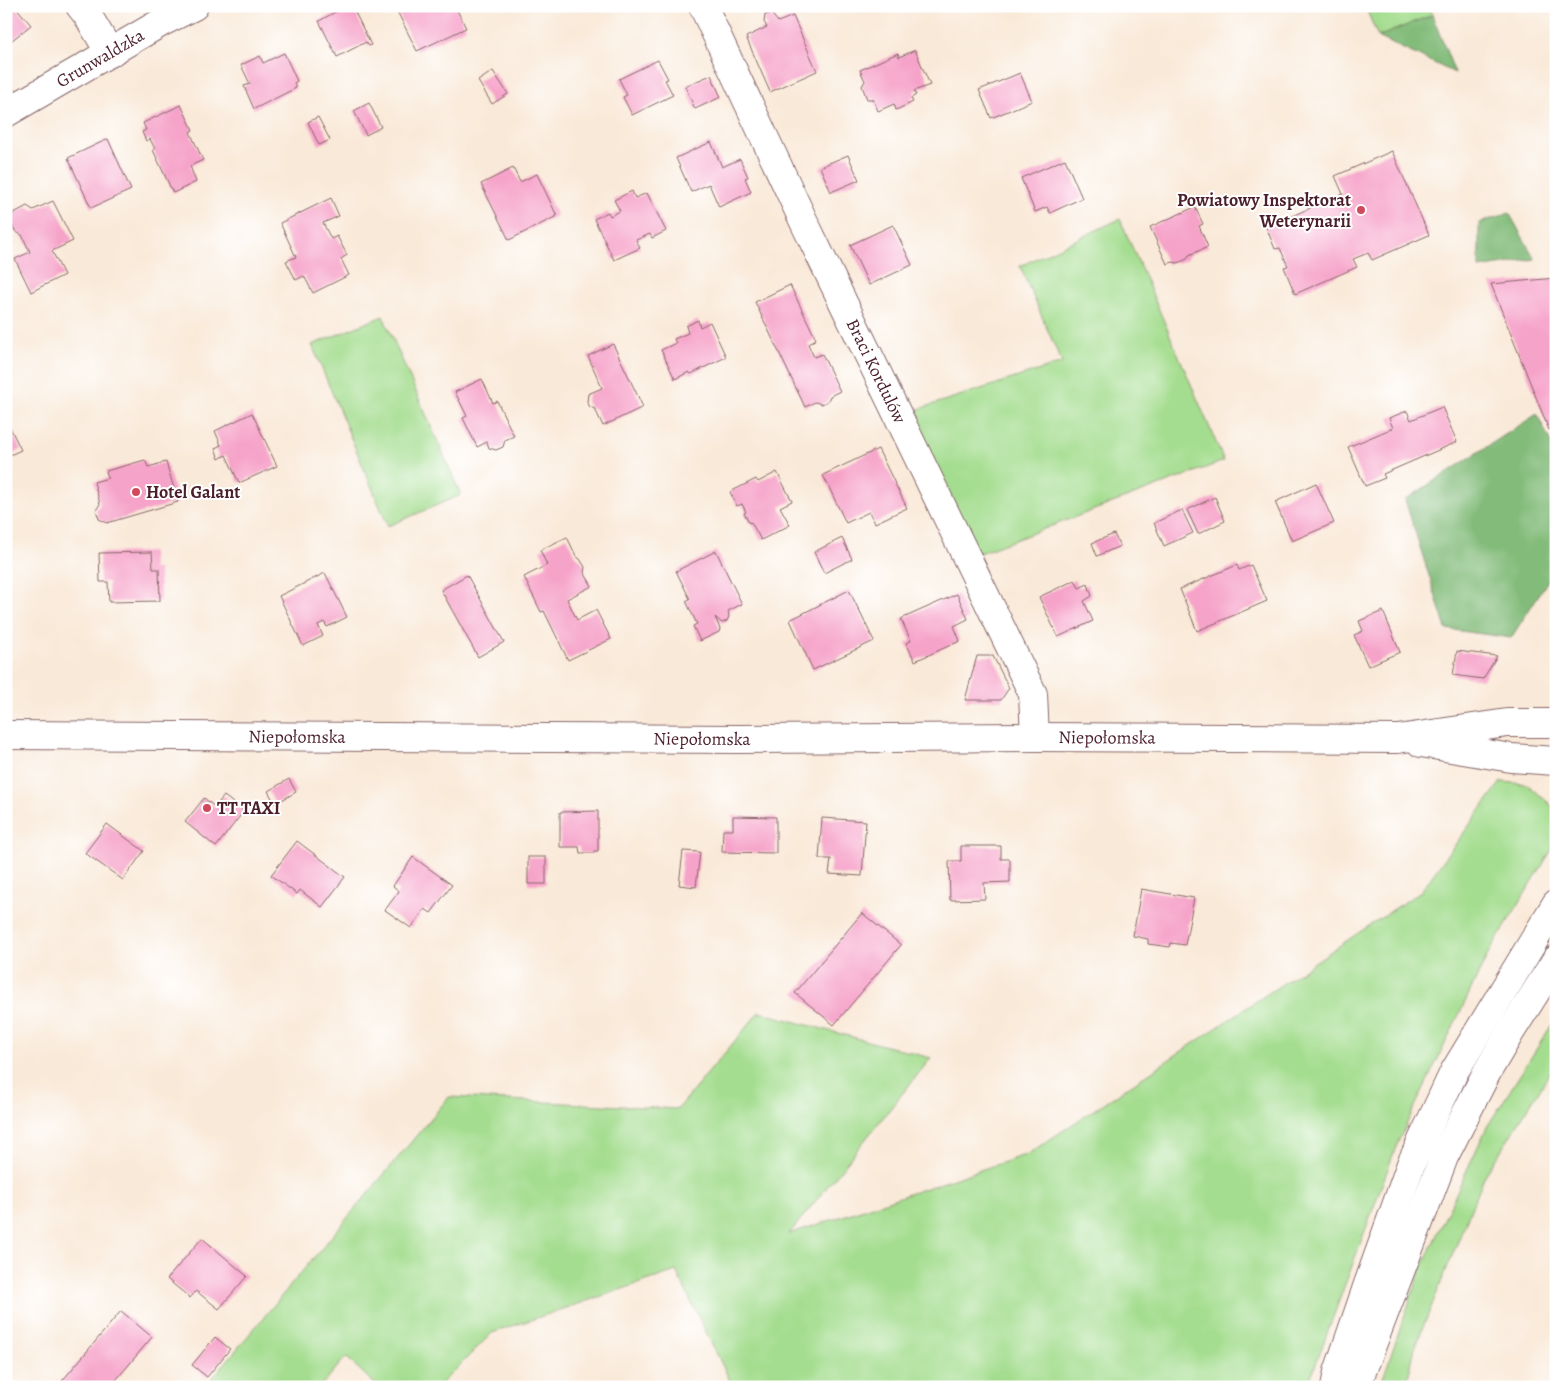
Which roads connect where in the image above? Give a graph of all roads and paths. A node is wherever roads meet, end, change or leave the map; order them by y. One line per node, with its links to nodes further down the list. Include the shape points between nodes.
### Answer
1 (80, 6): 4 (main road)
2 (194, 6): 4 (main road, Grunwaldzka)
3 (702, 6): 8 (main road, Braci Kordulów, via 804,224 1033,694)
4 (110, 53): 5 (main road, Grunwaldzka)
5 (6, 113)
6 (1556, 723): 9 (main road, Niepołomska, via 1507,723)
7 (6, 735): 8 (main road, Niepołomska, via 733,739)
8 (1035, 737): 9 (main road, Niepołomska)
9 (1398, 740): 10 (main road, Niepołomska)
10 (1511, 758): 11 (main road, Niepołomska); 12 (main road, via 1545,769)
11 (1556, 761)
12 (1556, 780)
13 (1556, 904): 15 (main road, via 1454,1072 1411,1164 1366,1287)
14 (1556, 960): 16 (main road, via 1487,1072 1444,1157)
15 (1335, 1387)
16 (1356, 1387)

